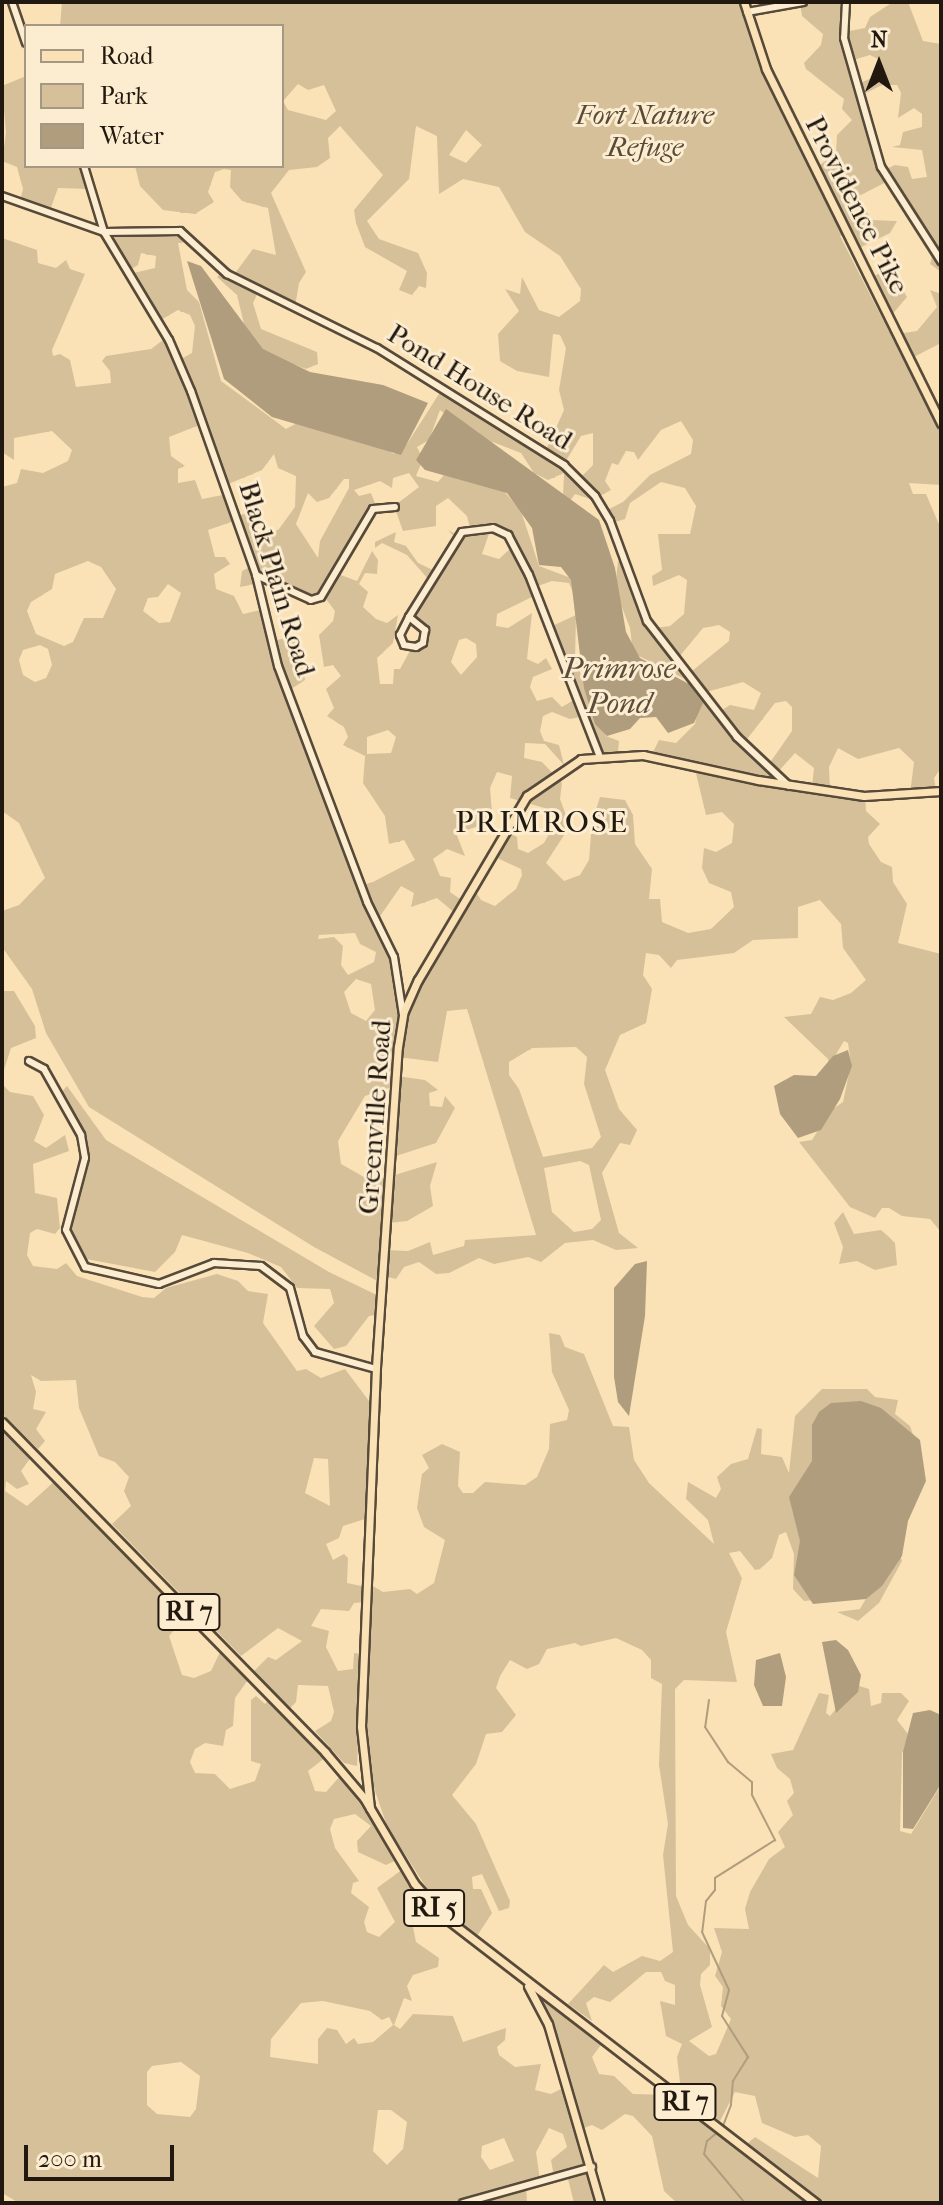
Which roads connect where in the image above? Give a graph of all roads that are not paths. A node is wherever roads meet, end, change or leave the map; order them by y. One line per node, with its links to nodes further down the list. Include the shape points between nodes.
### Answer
1 (12, 2): 6 (street)
2 (744, 2): 5 (main road, Providence Pike)
3 (803, 2): 5 (street)
4 (846, 2): 10 (street, via 844,38 881,167)
5 (747, 12): 11 (main road, Providence Pike, via 771,82)
6 (24, 37)
7 (85, 168): 9 (street, Black Plain Road)
8 (2, 196): 9 (street)
9 (104, 232): 13 (street, Black Plain Road, via 184,372); 16 (street, Pond House Road, via 180,231 227,274 391,356 564,465 595,496 610,521 647,621 733,732)
10 (941, 261)
11 (941, 423)
12 (395, 507): 13 (street, via 373,509 321,597 311,600)
13 (256, 575): 18 (street, Black Plain Road, via 278,666 367,902 394,957)
14 (409, 617): 14 (street, via 400,635 404,645 416,647 423,643 425,630); 15 (street, via 462,532 493,528 508,535 529,575)
15 (599, 755): 16 (main road, Greenville Road / RI 5, via 643,755); 18 (main road, Greenville Road / RI 5, via 563,767 527,796 418,980)
16 (790, 786): 17 (main road, Greenville Road / RI 5, via 864,796)
17 (941, 791)
18 (403, 1015): 20 (main road, Greenville Road / RI 5)
19 (29, 1061): 20 (street, via 44,1069 81,1135 85,1158 66,1230 85,1267 159,1284 214,1263 261,1266 290,1288 303,1336 315,1352)
20 (376, 1369): 22 (main road, Greenville Road / RI 5, via 361,1726)
21 (2, 1422): 22 (main road, RI 7, via 302,1727)
22 (370, 1808): 23 (main road, RI 5, via 426,1899)
23 (527, 1984): 24 (main road, RI 5); 26 (main road, RI 5)
24 (546, 1998): 25 (main road, RI 5); 26 (main road)
25 (553, 2003): 27 (main road); 31 (main road, RI 7)
26 (540, 2008): 27 (main road, RI 5)
27 (548, 2024): 28 (main road, RI 5)
28 (592, 2167): 29 (street); 30 (main road, RI 5)
29 (463, 2203)
30 (600, 2203)
31 (816, 2203)

